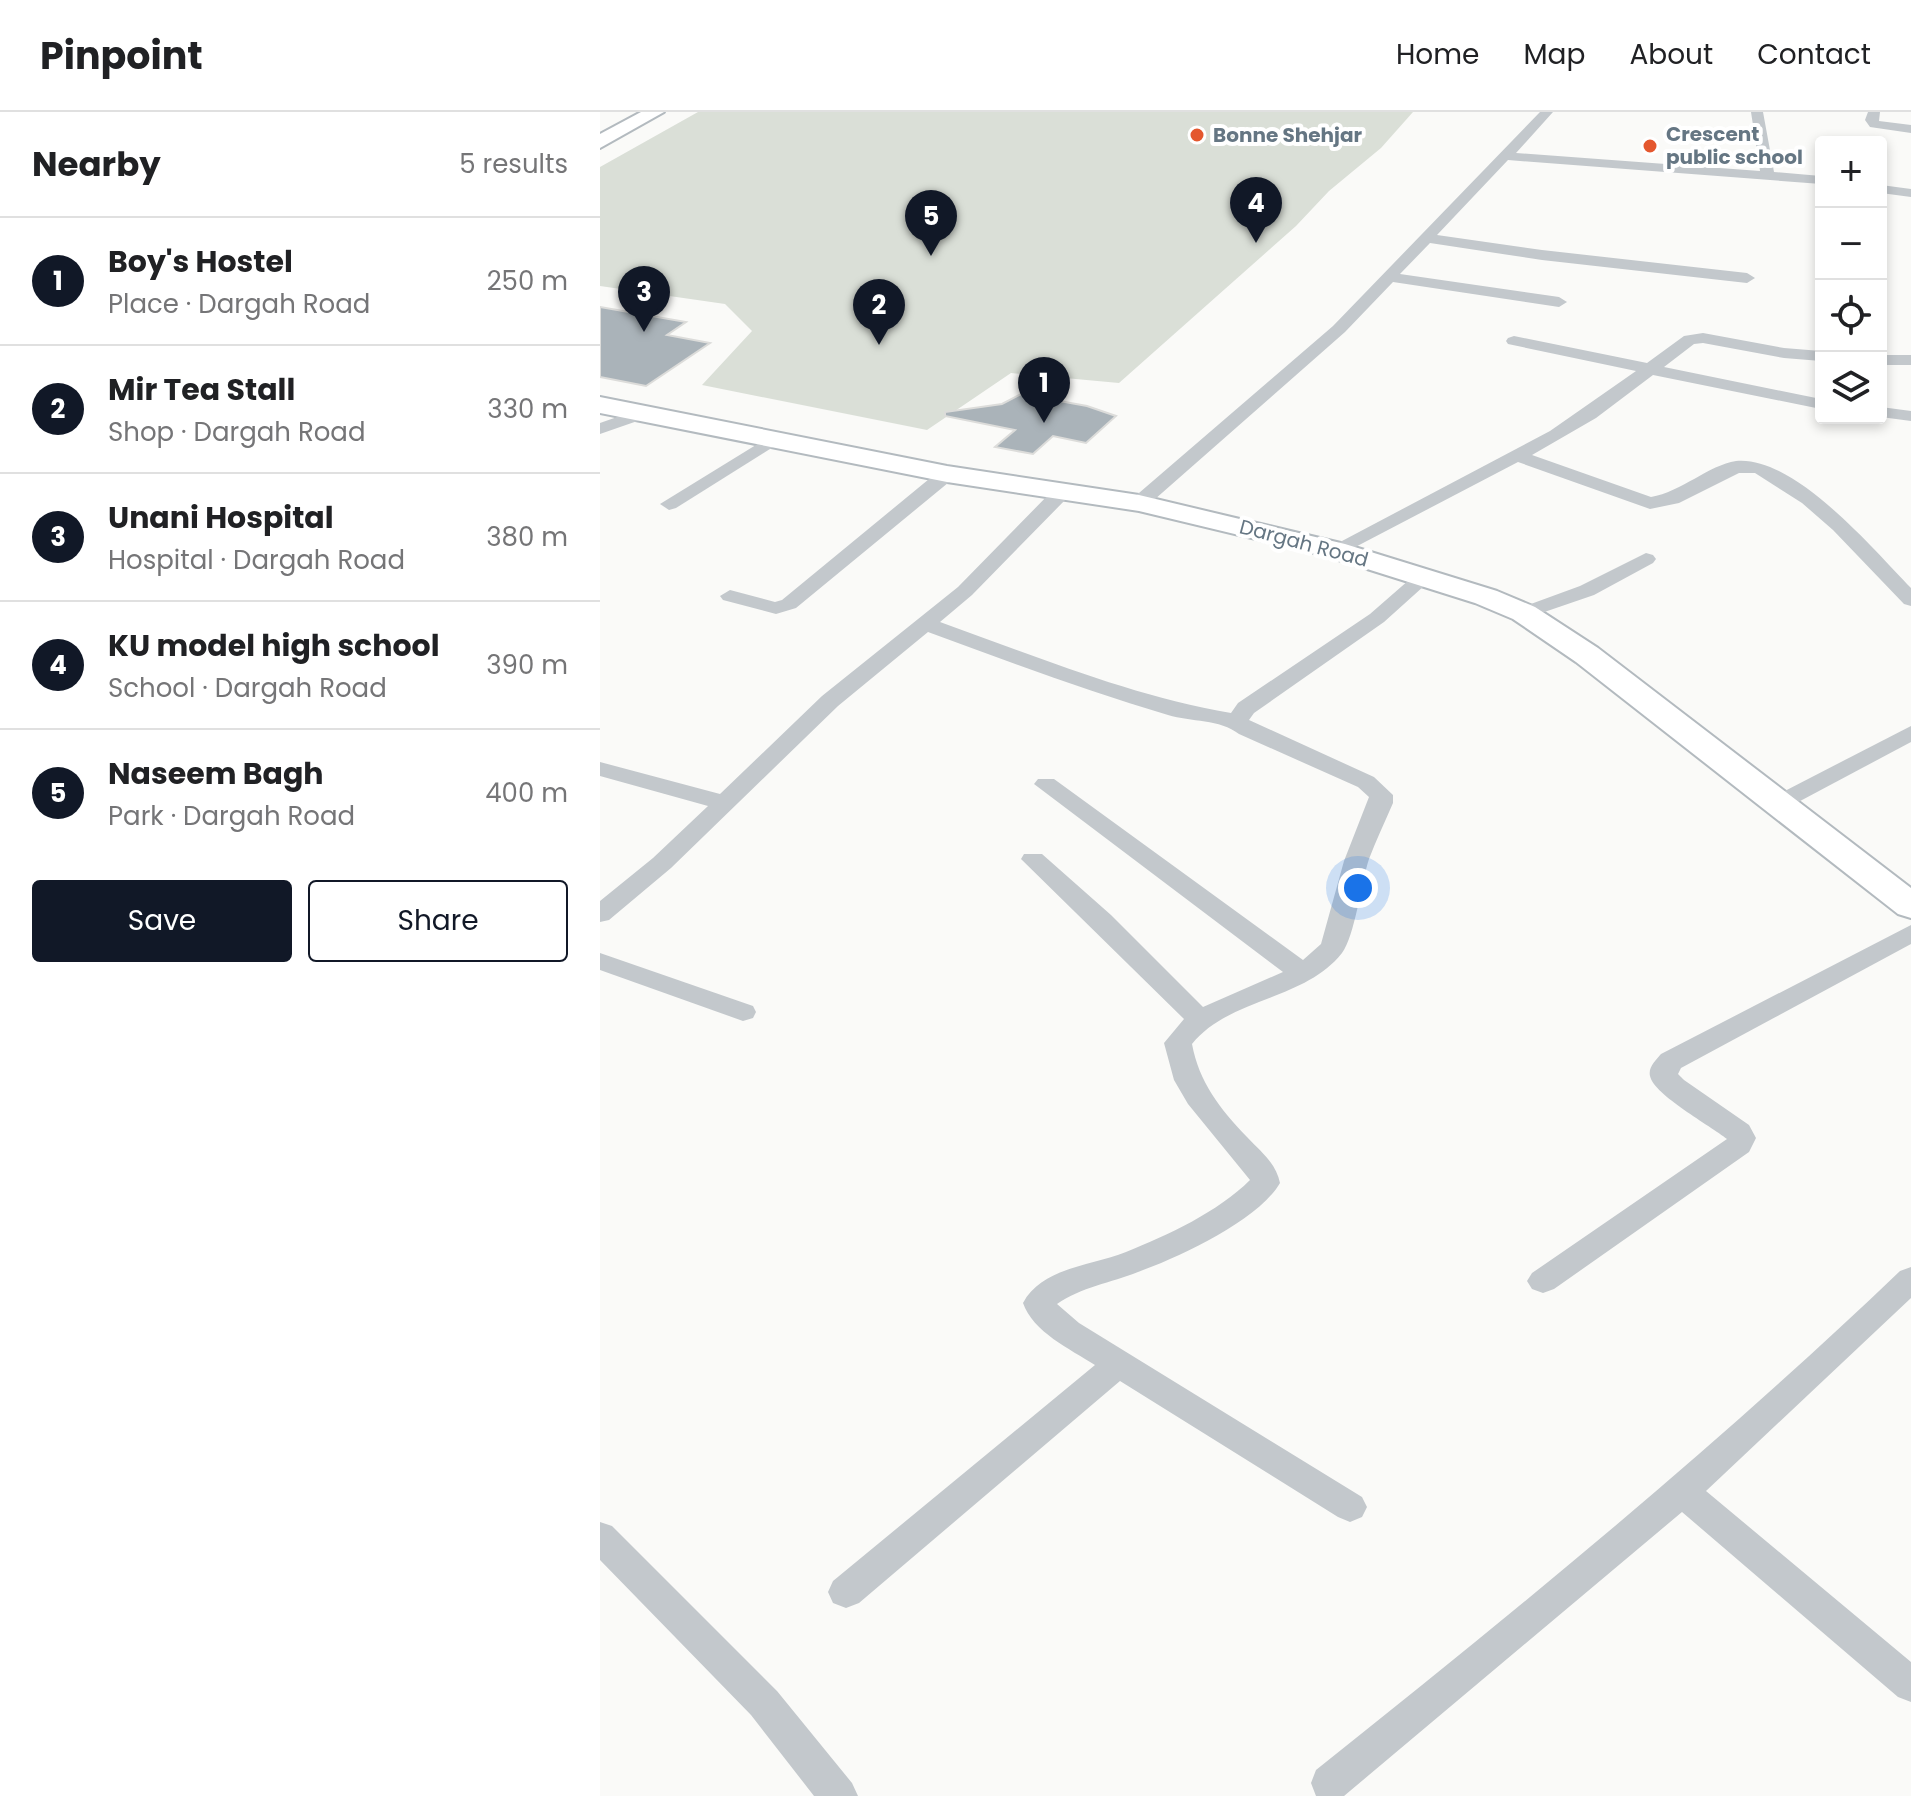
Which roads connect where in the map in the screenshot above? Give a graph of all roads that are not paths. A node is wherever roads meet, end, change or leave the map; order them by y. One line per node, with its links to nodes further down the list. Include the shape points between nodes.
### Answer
1 (625, 112): 6 (street)
2 (655, 112): 8 (street)
3 (1547, 112): 9 (street)
4 (1757, 112): 10 (street)
5 (1874, 112): 7 (street, via 1875,124)
6 (600, 126)
7 (1911, 129)
8 (600, 142)
9 (1506, 156): 10 (street); 14 (street)
10 (1768, 175): 11 (street)
11 (1815, 179)
12 (1887, 190): 13 (street)
13 (1911, 193)
14 (1428, 238): 15 (street); 16 (street)
15 (1390, 277): 17 (street); 33 (street, via 1308,357)
16 (1747, 278)
17 (1559, 302)
18 (1514, 341): 22 (street)
19 (1815, 355): 22 (street, via 1696,338)
20 (1887, 360): 21 (street)
21 (1911, 360)
22 (1652, 368): 23 (street); 30 (street, via 1590,414)
23 (1815, 403)
24 (600, 405): 26 (street, Dargah Road)
25 (1887, 413): 27 (street)
26 (640, 414): 28 (street); 29 (street, Dargah Road)
27 (1911, 416)
28 (600, 429)
29 (772, 440): 31 (street, Dargah Road); 34 (street)
30 (1518, 456): 35 (street); 39 (street, via 1650,503 1672,499 1736,467 1759,467 1830,517)
31 (947, 474): 32 (street, Dargah Road); 38 (street, via 784,607)
32 (1060, 494): 33 (street, Dargah Road); 41 (street)
33 (1139, 503): 35 (street, Dargah Road)
34 (669, 504)
35 (1335, 550): 37 (street, Dargah Road)
36 (1646, 559): 40 (street, via 1576,596)
37 (1424, 577): 40 (street, Dargah Road); 42 (street, via 1377,618 1246,708)
38 (730, 596)
39 (1911, 600)
40 (1524, 613): 47 (street, Dargah Road)
41 (926, 624): 42 (street, via 1178,711); 46 (street, via 830,701)
42 (1237, 721): 53 (street, via 1366,782 1381,795 1333,947)
43 (1911, 733): 47 (street)
44 (600, 769): 46 (street)
45 (1046, 784): 53 (street)
46 (725, 803): 50 (street)
47 (1779, 803): 49 (street, Dargah Road)
48 (1033, 859): 55 (street)
49 (1911, 906)
50 (600, 914)
51 (1911, 933): 57 (street, via 1671,1061 1664,1076 1739,1132 1739,1145)
52 (600, 961): 54 (street)
53 (1301, 972): 55 (street)
54 (743, 1012)
55 (1201, 1020): 58 (street, via 1185,1031 1179,1054 1216,1122 1263,1172 1265,1183 1245,1201 1162,1249 1043,1295 1041,1309)
56 (1911, 1279): 59 (street)
57 (1543, 1281)
58 (1119, 1363): 60 (street); 62 (street)
59 (1681, 1491): 63 (street); 64 (street, via 1608,1558)
60 (1350, 1507)
61 (600, 1537): 65 (street, via 764,1703)
62 (846, 1592)
63 (1911, 1685)
64 (1330, 1783)
65 (838, 1796)

